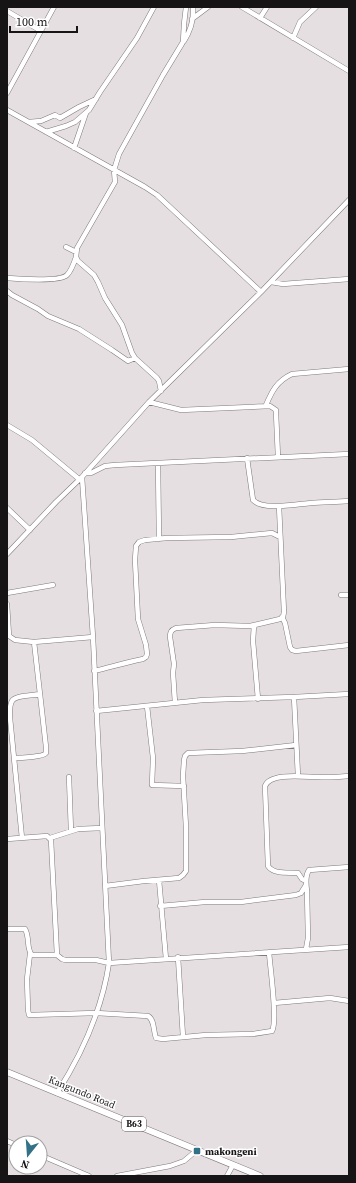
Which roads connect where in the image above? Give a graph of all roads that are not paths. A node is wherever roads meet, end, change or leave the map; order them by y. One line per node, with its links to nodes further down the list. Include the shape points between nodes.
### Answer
1 (47, 7): 9 (street)
2 (154, 7): 18 (street, via 138,38)
3 (186, 7): 15 (street)
4 (192, 7): 12 (street)
5 (208, 7): 12 (street)
6 (242, 7): 11 (street)
7 (267, 7): 11 (street)
8 (316, 7): 14 (street, via 300,22)
9 (53, 9): 13 (street)
10 (7, 11): 13 (street)
11 (260, 18): 14 (street)
12 (192, 19): 15 (street)
13 (41, 31): 17 (street)
14 (293, 38): 16 (street)
15 (183, 42): 24 (street, via 119,154)
16 (349, 72)
17 (8, 90)
18 (96, 98): 20 (street); 21 (street, via 60,118 55,115 42,121)
19 (7, 110): 21 (street)
20 (86, 113): 22 (street, via 75,122); 23 (street)
21 (29, 122): 22 (street)
22 (46, 132): 23 (street)
23 (74, 148): 24 (street)
24 (114, 170): 27 (street, via 113,185 77,248); 32 (street, via 157,195)
25 (349, 200): 30 (street)
26 (66, 247): 27 (street)
27 (76, 255): 28 (street, via 68,274 64,277); 33 (street, via 78,261 94,275 122,325)
28 (7, 278)
29 (349, 279): 30 (street, via 283,284)
30 (270, 282): 32 (street)
31 (7, 291): 33 (street, via 48,316 78,329 128,361)
32 (261, 292): 35 (street)
33 (135, 358): 35 (street, via 157,378)
34 (349, 369): 37 (street, via 292,374 276,385)
35 (161, 391): 36 (street)
36 (149, 402): 37 (street, via 181,410); 43 (street)
37 (266, 405): 40 (street, via 274,407 276,413)
38 (7, 425): 43 (street)
39 (349, 454): 40 (street)
40 (278, 457): 41 (street)
41 (247, 458): 42 (street); 45 (street, via 255,503)
42 (158, 463): 43 (street, via 105,466); 51 (street)
43 (82, 477): 48 (street); 61 (street)
44 (349, 501): 45 (street)
45 (279, 506): 47 (street)
46 (7, 508): 48 (street)
47 (280, 524): 49 (street); 50 (street)
48 (30, 530): 52 (street)
49 (272, 534): 50 (street); 51 (street)
50 (280, 537): 58 (street, via 284,612)
51 (159, 539): 64 (street, via 145,540 136,546 138,619 145,638 146,657)
52 (7, 554)
53 (53, 586): 54 (street)
54 (7, 593)
55 (341, 595): 56 (street)
56 (349, 595)
57 (7, 604): 60 (street)
58 (282, 617): 59 (street); 63 (street, via 292,650)
59 (254, 625): 70 (street); 71 (street, via 215,625 172,630 170,637)
60 (8, 636): 62 (street, via 15,640)
61 (93, 637): 62 (street); 64 (street)
62 (34, 642): 65 (street)
63 (349, 645)
64 (94, 671): 73 (street)
65 (40, 694): 69 (street); 75 (street, via 46,753 40,756)
66 (349, 694): 67 (street)
67 (294, 698): 70 (street); 74 (street)
68 (7, 699): 69 (street)
69 (13, 699): 75 (street, via 10,718)
70 (258, 699): 71 (street, via 214,699)
71 (175, 703): 72 (street)
72 (147, 706): 73 (street); 79 (street, via 153,758 151,783)
73 (96, 711): 80 (street)
74 (296, 745): 76 (street); 79 (street, via 188,753 184,760)
75 (14, 758): 82 (street)
76 (298, 776): 77 (street); 87 (street, via 269,781 265,786 268,866 273,870 298,873)
77 (349, 776)
78 (69, 777): 81 (street)
79 (184, 786): 86 (street, via 186,871 178,878)
80 (102, 828): 81 (street); 88 (street)
81 (71, 831): 83 (street)
82 (22, 838): 83 (street); 84 (street)
83 (50, 838): 95 (street)
84 (7, 839)
85 (349, 867): 87 (street, via 309,870)
86 (159, 880): 88 (street); 89 (street)
87 (306, 883): 89 (street, via 301,893 296,895 241,902); 92 (street)
88 (105, 886): 98 (street)
89 (160, 906): 97 (street)
90 (7, 929): 94 (street, via 25,929)
91 (349, 947): 92 (street)
92 (306, 949): 93 (street)
93 (269, 952): 96 (street); 100 (street)
94 (30, 954): 95 (street); 101 (street, via 27,979 29,1015)
95 (57, 955): 98 (street, via 63,960 96,960)
96 (178, 958): 97 (street); 102 (street)
97 (166, 959): 98 (street)
98 (109, 963): 101 (street)
99 (349, 1001): 100 (street, via 330,998)
100 (274, 1003): 102 (street, via 272,1031)
101 (96, 1013): 102 (street, via 150,1017 156,1038); 104 (street, via 79,1054)
102 (183, 1037)
103 (8, 1075): 104 (highway, Kangundo Road / B63)
104 (57, 1093): 105 (highway, Kangundo Road / B63)
105 (197, 1150): 107 (highway, Kangundo Road / B63); 109 (street, via 170,1166)
106 (48, 1158): 108 (street)
107 (233, 1165): 110 (street); 111 (highway, Kangundo Road / B63)
108 (89, 1176)
109 (117, 1176)
110 (227, 1176)
111 (260, 1176)

